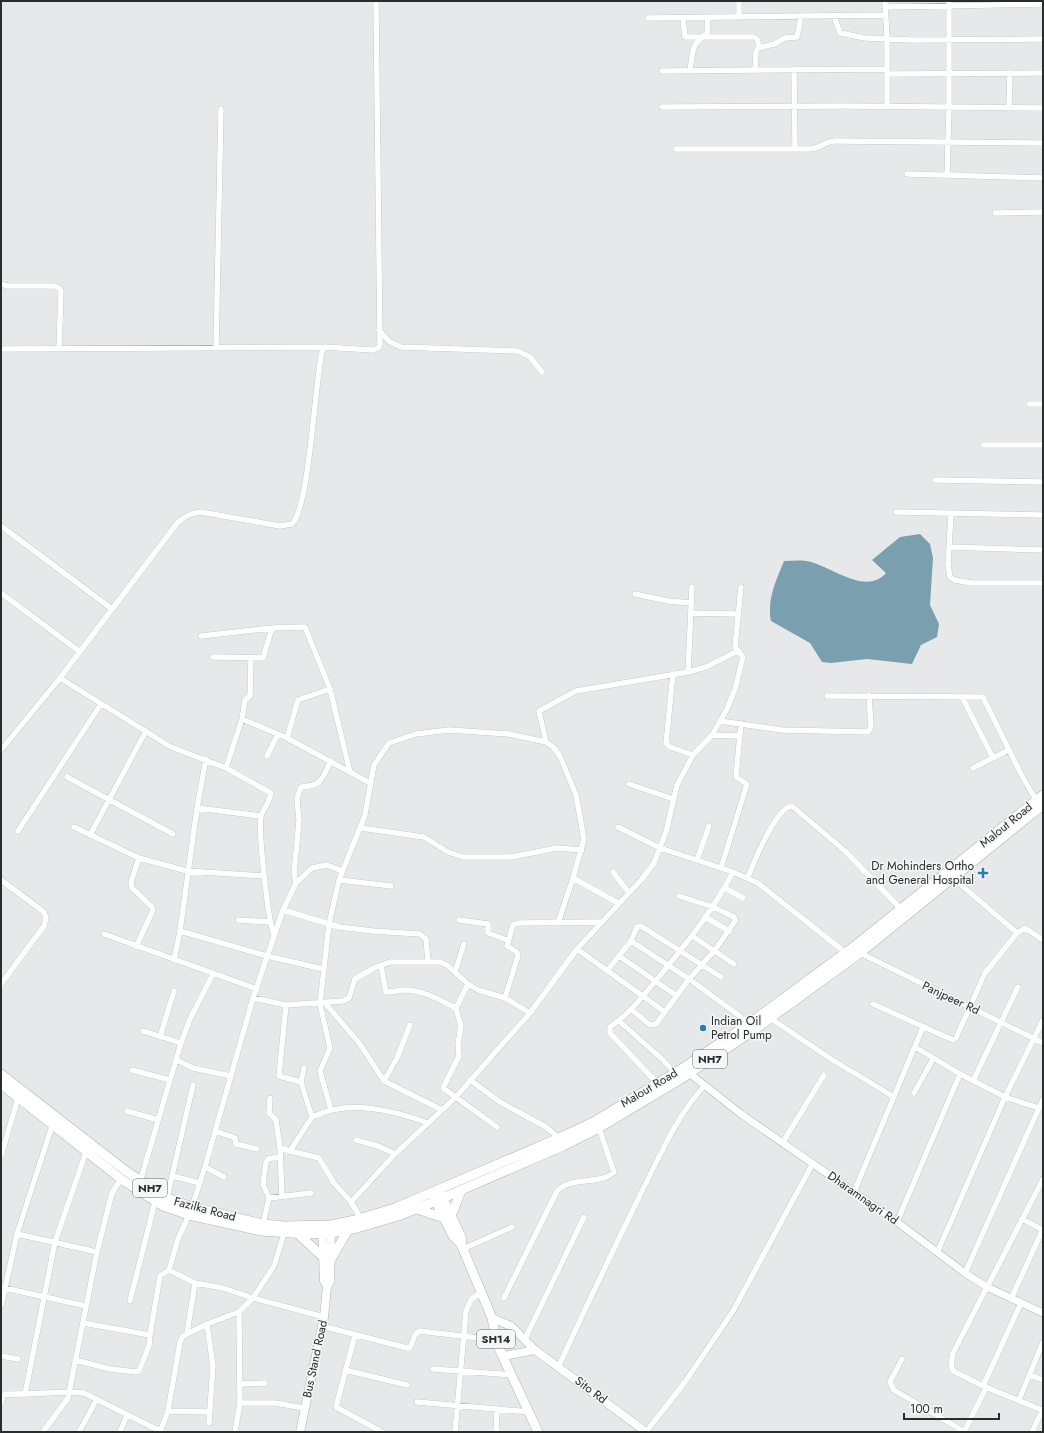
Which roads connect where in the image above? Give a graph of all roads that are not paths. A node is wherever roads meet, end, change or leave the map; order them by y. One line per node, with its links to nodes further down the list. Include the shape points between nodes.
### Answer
1 (376, 1): 43 (street)
2 (738, 1): 12 (street)
3 (949, 3): 4 (street); 5 (street); 16 (street)
4 (885, 4): 6 (street)
5 (1043, 4)
6 (885, 15): 7 (street); 14 (street)
7 (834, 16): 8 (street); 14 (street, via 837,28 843,35)
8 (801, 17): 12 (street); 17 (street, via 797,37 785,38 774,44)
9 (648, 18): 10 (street)
10 (683, 18): 11 (street); 13 (street, via 684,36)
11 (708, 18): 12 (street); 13 (street, via 706,34)
12 (739, 18)
13 (699, 38): 17 (street, via 754,37); 20 (street, via 695,44)
14 (887, 39): 16 (street); 22 (street)
15 (1043, 39): 16 (street)
16 (950, 40): 25 (street)
17 (759, 47): 18 (street, via 756,52)
18 (755, 69): 19 (street); 20 (street)
19 (794, 69): 22 (street); 28 (street)
20 (690, 70): 21 (street)
21 (662, 71)
22 (887, 72): 25 (street); 26 (street)
23 (1010, 73): 24 (street); 25 (street); 30 (street)
24 (1043, 73)
25 (949, 74): 29 (street)
26 (887, 106): 28 (street); 29 (street)
27 (662, 107): 28 (street)
28 (794, 107): 35 (street)
29 (949, 108): 30 (street); 33 (street)
30 (1009, 108): 31 (street)
31 (1043, 108)
32 (221, 109): 45 (street)
33 (948, 141): 34 (street); 35 (street, via 830,141 816,148); 38 (street)
34 (1043, 143)
35 (795, 148): 36 (street)
36 (676, 149)
37 (907, 174): 38 (street)
38 (947, 176): 39 (street)
39 (1043, 178)
40 (1043, 212): 41 (street)
41 (995, 213)
42 (1, 284): 47 (street, via 59,288)
43 (379, 330): 44 (street, via 380,344 376,350); 48 (street, via 390,342 402,347 518,351 530,357)
44 (324, 347): 45 (street); 67 (street, via 304,489 295,521 288,526 280,526 201,512 185,516)
45 (216, 348): 47 (street)
46 (1, 349): 47 (street)
47 (59, 349)
48 (542, 372)
49 (1029, 404): 50 (street)
50 (1043, 404)
51 (983, 445): 52 (street)
52 (1043, 445)
53 (935, 480): 54 (street)
54 (1043, 482)
55 (896, 512): 56 (street)
56 (951, 514): 57 (street); 59 (street)
57 (1043, 515)
58 (1, 526): 67 (street)
59 (949, 547): 60 (street); 61 (street, via 948,572 955,580 971,583)
60 (1043, 550)
61 (1043, 583)
62 (692, 587): 66 (street)
63 (741, 587): 69 (street)
64 (1, 593): 73 (street)
65 (635, 594): 66 (street)
66 (691, 603): 68 (street)
67 (112, 609): 73 (street)
68 (691, 613): 69 (street); 76 (street)
69 (738, 614): 72 (street, via 735,646)
70 (272, 628): 71 (street); 75 (street, via 264,657); 79 (street, via 305,627)
71 (201, 636)
72 (738, 651): 76 (street, via 706,667); 85 (street, via 743,654 739,674 730,702)
73 (79, 652): 78 (street)
74 (213, 657): 75 (street)
75 (251, 658): 84 (street, via 250,696 245,700)
76 (688, 672): 77 (street)
77 (673, 674): 92 (street, via 576,691 539,711); 95 (street, via 666,743 670,747)
78 (60, 678): 83 (street); 93 (street)
79 (330, 689): 91 (street, via 298,700); 102 (street)
80 (827, 696): 81 (street)
81 (870, 696): 82 (street); 86 (street, via 871,726 867,732 782,730)
82 (962, 697): 94 (street, via 980,697 986,700); 97 (street)
83 (101, 704): 87 (street); 115 (street)
84 (242, 718): 88 (street); 100 (street)
85 (720, 721): 86 (street); 89 (street)
86 (741, 723): 90 (street)
87 (146, 731): 98 (street, via 179,751); 107 (street)
88 (278, 734): 91 (street); 96 (street)
89 (712, 735): 90 (street); 95 (street)
90 (739, 736): 122 (street, via 736,777 747,784)
91 (287, 738): 99 (street)
92 (546, 742): 104 (street, via 526,736 487,732 449,730 416,734 389,743 374,765); 119 (street, via 560,756 571,779 584,839)
93 (1, 750)
94 (1009, 750): 97 (street); 108 (street)
95 (693, 755): 106 (street)
96 (267, 756)
97 (993, 758): 101 (street)
98 (206, 759): 100 (street); 109 (street)
99 (331, 761): 102 (street); 133 (street, via 319,783 301,787 297,796 294,873)
100 (226, 768): 110 (street, via 271,793)
101 (973, 768)
102 (350, 772): 104 (street)
103 (67, 777): 107 (street)
104 (370, 783): 114 (street)
105 (629, 784): 106 (street)
106 (673, 799): 118 (street)
107 (109, 800): 116 (street); 117 (street)
108 (1041, 800): 130 (main road, Malout Road / NH7); 141 (main road, Malout Road / NH7)
109 (197, 808): 110 (street); 123 (street)
110 (261, 816): 127 (street)
111 (709, 826): 121 (street)
112 (74, 827): 117 (street)
113 (618, 827): 118 (street)
114 (361, 828): 119 (street, via 424,837 448,852 464,856 511,857 557,848); 124 (street)
115 (18, 830)
116 (173, 834)
117 (90, 835): 120 (street)
118 (660, 848): 121 (street); 136 (street, via 654,863)
119 (582, 850): 129 (street)
120 (139, 858): 123 (street); 160 (street, via 131,882 132,888 153,910)
121 (697, 860): 122 (street)
122 (721, 868): 126 (street)
123 (187, 871): 127 (street); 150 (street)
124 (342, 871): 132 (street); 133 (street, via 327,865 314,866)
125 (613, 872): 136 (street)
126 (733, 872): 128 (street); 135 (street)
127 (264, 876): 146 (street)
128 (748, 877): 141 (street, via 768,832 786,808 792,806 845,851); 164 (street)
129 (573, 878): 139 (street); 148 (street)
130 (953, 878): 152 (street); 165 (main road, Malout Road / NH7)
131 (1, 880): 181 (street, via 44,912 46,918 44,926)
132 (339, 880): 134 (street); 149 (street)
133 (296, 883): 142 (street)
134 (391, 886)
135 (725, 888): 138 (street); 140 (street)
136 (629, 893): 139 (street)
137 (679, 896): 140 (street)
138 (743, 898)
139 (618, 903): 147 (street)
140 (713, 907): 143 (street); 151 (street, via 734,917 735,921)
141 (901, 909): 164 (main road, Malout Road / NH7)
142 (282, 910): 149 (street); 154 (street)
143 (705, 917): 151 (street); 155 (street)
144 (238, 920): 146 (street)
145 (459, 920): 156 (street, via 488,924 488,933)
146 (270, 922): 154 (street)
147 (601, 922): 148 (street); 161 (street)
148 (558, 923): 156 (street, via 514,924)
149 (329, 924): 169 (street, via 373,931 420,934 426,939); 174 (street)
150 (180, 931): 166 (street); 168 (street)
151 (729, 931): 163 (street)
152 (1017, 933): 157 (street, via 1025,928 1030,929); 193 (street, via 985,973)
153 (104, 934): 160 (street)
154 (274, 935): 166 (street)
155 (692, 936): 162 (street); 163 (street)
156 (507, 940): 189 (street, via 507,946 517,952 518,956)
157 (1043, 940)
158 (631, 941): 162 (street, via 637,927 641,926); 167 (street); 172 (street)
159 (464, 944): 176 (street)
160 (136, 947): 168 (street)
161 (577, 949): 175 (street); 197 (street)
162 (681, 950): 170 (street); 172 (street)
163 (715, 950): 170 (street); 171 (street)
164 (846, 953): 203 (main road, Malout Road / NH7)
165 (860, 953): 193 (street, Panjpeer Rd); 198 (main road, Malout Road / NH7)
166 (267, 956): 174 (street); 184 (street)
167 (619, 956): 175 (street); 180 (street)
168 (174, 960): 177 (street)
169 (428, 961): 173 (street, via 390,962); 176 (street, via 440,962)
170 (702, 964): 178 (street); 179 (street)
171 (734, 964)
172 (668, 965): 179 (street); 180 (street)
173 (381, 966): 190 (street, via 355,979 347,1000); 194 (street, via 386,992 416,991)
174 (323, 969): 190 (street)
175 (607, 971): 187 (street)
176 (455, 972): 182 (street)
177 (213, 974): 184 (street); 209 (street)
178 (721, 977)
179 (689, 978): 186 (street); 203 (street)
180 (655, 982): 186 (street); 187 (street)
181 (1, 984)
182 (468, 984): 189 (street, via 478,990); 194 (street)
183 (1018, 987): 201 (street)
184 (257, 989): 188 (street)
185 (174, 991): 206 (street)
186 (677, 996): 196 (street)
187 (643, 997): 195 (street); 196 (street)
188 (253, 998): 192 (street); 220 (street)
189 (505, 998): 197 (street)
190 (322, 1004): 192 (street); 222 (street, via 360,1044); 238 (street, via 330,1048 320,1071)
191 (873, 1004): 204 (street)
192 (286, 1005): 225 (street, via 279,1076)
193 (969, 1007): 201 (street, Panjpeer Rd); 204 (street, via 953,1040)
194 (456, 1008): 235 (street, via 461,1026 459,1056 443,1087)
195 (632, 1010): 196 (street, via 653,1025); 200 (street)
196 (665, 1012)
197 (530, 1013): 223 (street)
198 (770, 1018): 203 (main road, Malout Road / NH7); 231 (street)
199 (1043, 1020): 207 (street)
200 (619, 1021): 215 (street, via 662,1058); 226 (street, via 610,1027 610,1033)
201 (1001, 1022): 207 (street, Panjpeer Rd); 224 (street)
202 (410, 1025): 222 (street, via 397,1058)
203 (753, 1026): 215 (main road, Malout Road / NH7); 216 (main road, Malout Road / NH7)
204 (923, 1027): 210 (street)
205 (143, 1032): 206 (street)
206 (160, 1037): 209 (street)
207 (1034, 1038): 208 (street, Panjpeer Rd); 232 (street)
208 (1043, 1042)
209 (181, 1043): 212 (street)
210 (915, 1047): 211 (street); 231 (street)
211 (934, 1059): 218 (street); 230 (street)
212 (176, 1060): 220 (street, via 193,1068); 221 (street)
213 (304, 1068): 225 (street)
214 (132, 1070): 221 (street)
215 (675, 1073): 226 (main road, Malout Road / NH7)
216 (689, 1073): 229 (street, Dharamnagri Rd); 246 (main road, Malout Road / NH7)
217 (1, 1074): 265 (main road, Fazilka Road / NH7)
218 (960, 1074): 224 (street); 282 (street)
219 (824, 1075): 250 (street)
220 (231, 1076): 247 (street)
221 (170, 1080): 242 (street)
222 (384, 1080): 239 (street)
223 (470, 1080): 235 (street); 248 (street, via 500,1102 546,1127)
224 (973, 1081): 232 (street)
225 (301, 1082): 241 (street)
226 (657, 1083): 248 (main road, Malout Road / NH7, via 595,1121)
227 (1, 1084): 233 (main road, Fazilka Road / NH7)
228 (193, 1086): 261 (street)
229 (704, 1086): 250 (street, Dharamnagri Rd); 331 (street, via 683,1111 671,1132)
230 (914, 1093)
231 (894, 1097): 268 (street)
232 (1005, 1097): 237 (street); 293 (street)
233 (18, 1098): 244 (main road, Fazilka Road / NH7); 256 (street)
234 (270, 1098): 251 (street, via 269,1113 276,1120)
235 (455, 1098): 239 (street); 245 (street)
236 (1043, 1099): 237 (street)
237 (1039, 1108): 297 (street)
238 (332, 1110): 241 (street); 243 (street, via 386,1110)
239 (442, 1110): 243 (street)
240 (127, 1112): 242 (street)
241 (312, 1117): 253 (street)
242 (158, 1120): 265 (street)
243 (428, 1123): 255 (street)
244 (52, 1126): 254 (main road, Fazilka Road / NH7); 288 (street)
245 (496, 1127)
246 (599, 1128): 260 (main road, Malout Road / NH7); 305 (street, via 614,1172 602,1177 564,1184 557,1191)
247 (215, 1131): 252 (street, via 235,1138 236,1144); 259 (street)
248 (559, 1138): 260 (main road, Malout Road / NH7)
249 (356, 1140): 255 (street)
250 (784, 1142): 258 (street, Dharamnagri Rd)
251 (280, 1148): 253 (street); 257 (street)
252 (257, 1149)
253 (290, 1151): 275 (street, via 318,1158 334,1183)
254 (86, 1152): 263 (main road, Fazilka Road / NH7); 291 (street)
255 (395, 1154): 275 (street)
256 (1, 1156)
257 (279, 1157): 270 (street); 273 (street, via 268,1159 266,1162 263,1186)
258 (813, 1164): 268 (street, Dharamnagri Rd); 369 (street, via 733,1311 685,1382)
259 (205, 1168): 262 (street); 266 (street)
260 (494, 1172): 267 (main road, Malout Road / NH7); 271 (main road, Malout Road / NH7)
261 (172, 1176): 266 (street); 272 (street)
262 (224, 1177)
263 (121, 1179): 274 (main road, Fazilka Road / NH7); 294 (street, via 112,1193)
264 (1043, 1179): 281 (street)
265 (140, 1182): 272 (main road, Fazilka Road / NH7)
266 (200, 1183): 277 (street)
267 (461, 1191): 271 (main road, Malout Road / NH7); 278 (main road)
268 (854, 1192): 282 (street, Dharamnagri Rd)
269 (311, 1193): 270 (street)
270 (282, 1196): 273 (street)
271 (437, 1196): 276 (main road, Malout Road / NH7); 278 (main road, SH14); 280 (main road, Malout Road / NH7)
272 (167, 1198): 277 (main road, Fazilka Road / NH7)
273 (269, 1198): 283 (street)
274 (155, 1202): 277 (main road, Fazilka Road / NH7); 307 (street)
275 (351, 1202): 280 (street)
276 (417, 1208): 278 (main road); 286 (main road, Malout Road / NH7)
277 (190, 1211): 283 (main road, Fazilka Road / NH7); 289 (main road, Fazilka Road / NH7, via 261,1231); 296 (street)
278 (448, 1217): 292 (main road, SH14, via 462,1239)
279 (584, 1218): 322 (street)
280 (361, 1219): 285 (main road, Malout Road / NH7)
281 (1022, 1219): 287 (street); 300 (street)
282 (897, 1222): 293 (street, Dharamnagri Rd)
283 (263, 1224): 285 (main road, Fazilka Road / NH7)
284 (512, 1227): 292 (street)
285 (327, 1229): 286 (main road, Malout Road / NH7); 290 (main road, Fazilka Road / NH7); 295 (main road, Bus Stand Road)
286 (348, 1230): 295 (main road)
287 (1043, 1230): 306 (street)
288 (17, 1234): 291 (street); 298 (street)
289 (284, 1234): 290 (main road, Fazilka Road / NH7); 304 (street, via 274,1266)
290 (298, 1234): 295 (main road)
291 (56, 1242): 294 (street); 303 (street)
292 (462, 1246): 302 (main road, SH14)
293 (938, 1251): 297 (street, Dharamnagri Rd)
294 (97, 1252): 310 (street)
295 (327, 1259): 313 (main road, Bus Stand Road)
296 (169, 1270): 299 (street); 319 (street, via 160,1276)
297 (965, 1273): 300 (street, Dharamnagri Rd)
298 (4, 1278): 301 (street)
299 (195, 1283): 304 (street, via 223,1288); 318 (street)
300 (987, 1287): 306 (street, Dharamnagri Rd); 341 (street, via 951,1360 953,1371)
301 (4, 1288): 303 (street); 309 (street)
302 (482, 1292): 314 (main road, SH14); 321 (street, via 468,1304)
303 (45, 1298): 310 (street); 343 (street)
304 (253, 1298): 311 (street); 313 (street)
305 (504, 1298)
306 (1012, 1299): 308 (street, Dharamnagri Rd)
307 (130, 1301)
308 (1022, 1303): 312 (street, Dharamnagri Rd); 341 (street)
309 (1, 1306)
310 (86, 1306): 315 (street)
311 (239, 1312): 316 (street); 339 (street)
312 (1043, 1313)
313 (324, 1317): 317 (main road, Bus Stand Road)
314 (492, 1318): 322 (main road, Sito Rd, via 511,1326); 323 (main road, SH14)
315 (83, 1323): 319 (street); 330 (street)
316 (207, 1324): 318 (street); 355 (street, via 213,1366)
317 (322, 1326): 320 (street); 351 (main road, Bus Stand Road)
318 (187, 1333): 354 (street, via 180,1342)
319 (150, 1335): 330 (street, via 149,1346 139,1371 136,1372 110,1369)
320 (355, 1335): 321 (street, via 407,1348 410,1348 419,1331); 333 (street)
321 (465, 1337): 323 (street); 334 (street)
322 (525, 1339): 325 (main road, Sito Rd)
323 (496, 1340): 327 (main road, SH14)
324 (1043, 1342): 336 (street)
325 (535, 1350): 327 (main road); 331 (main road, Sito Rd)
326 (1, 1356): 328 (street)
327 (504, 1356): 335 (main road, SH14)
328 (18, 1359)
329 (902, 1359): 370 (street, via 890,1382 894,1390)
330 (75, 1360): 342 (street)
331 (558, 1366): 369 (main road, Sito Rd)
332 (433, 1369): 334 (street)
333 (345, 1370): 340 (street); 365 (street, via 336,1407)
334 (461, 1371): 335 (street); 350 (street)
335 (513, 1375): 356 (main road, SH14)
336 (1030, 1375): 337 (street); 346 (street)
337 (1043, 1380)
338 (265, 1383): 339 (street)
339 (240, 1384): 349 (street)
340 (407, 1385)
341 (984, 1387): 346 (street); 370 (street)
342 (70, 1392): 343 (street); 345 (street, via 84,1393); 359 (street)
343 (25, 1394): 344 (street)
344 (2, 1395): 348 (street)
345 (97, 1399): 357 (street); 360 (street)
346 (1019, 1400): 353 (street)
347 (417, 1402): 350 (street)
348 (1, 1403)
349 (240, 1403): 351 (street, via 275,1403); 363 (street)
350 (457, 1406): 352 (street); 366 (street)
351 (304, 1408): 364 (main road, Bus Stand Road)
352 (497, 1409): 356 (street); 367 (street)
353 (1043, 1409): 371 (street)
354 (168, 1411): 355 (street); 362 (street)
355 (209, 1412): 358 (street)
356 (530, 1412): 368 (main road, SH14)
357 (127, 1415): 361 (street); 362 (street)
358 (209, 1423)
359 (42, 1432)
360 (79, 1432)
361 (120, 1432)
362 (160, 1432)
363 (235, 1432)
364 (300, 1432)
365 (382, 1432)
366 (455, 1432)
367 (496, 1432)
368 (538, 1432)
369 (646, 1432)
370 (965, 1432)
371 (1032, 1432)

